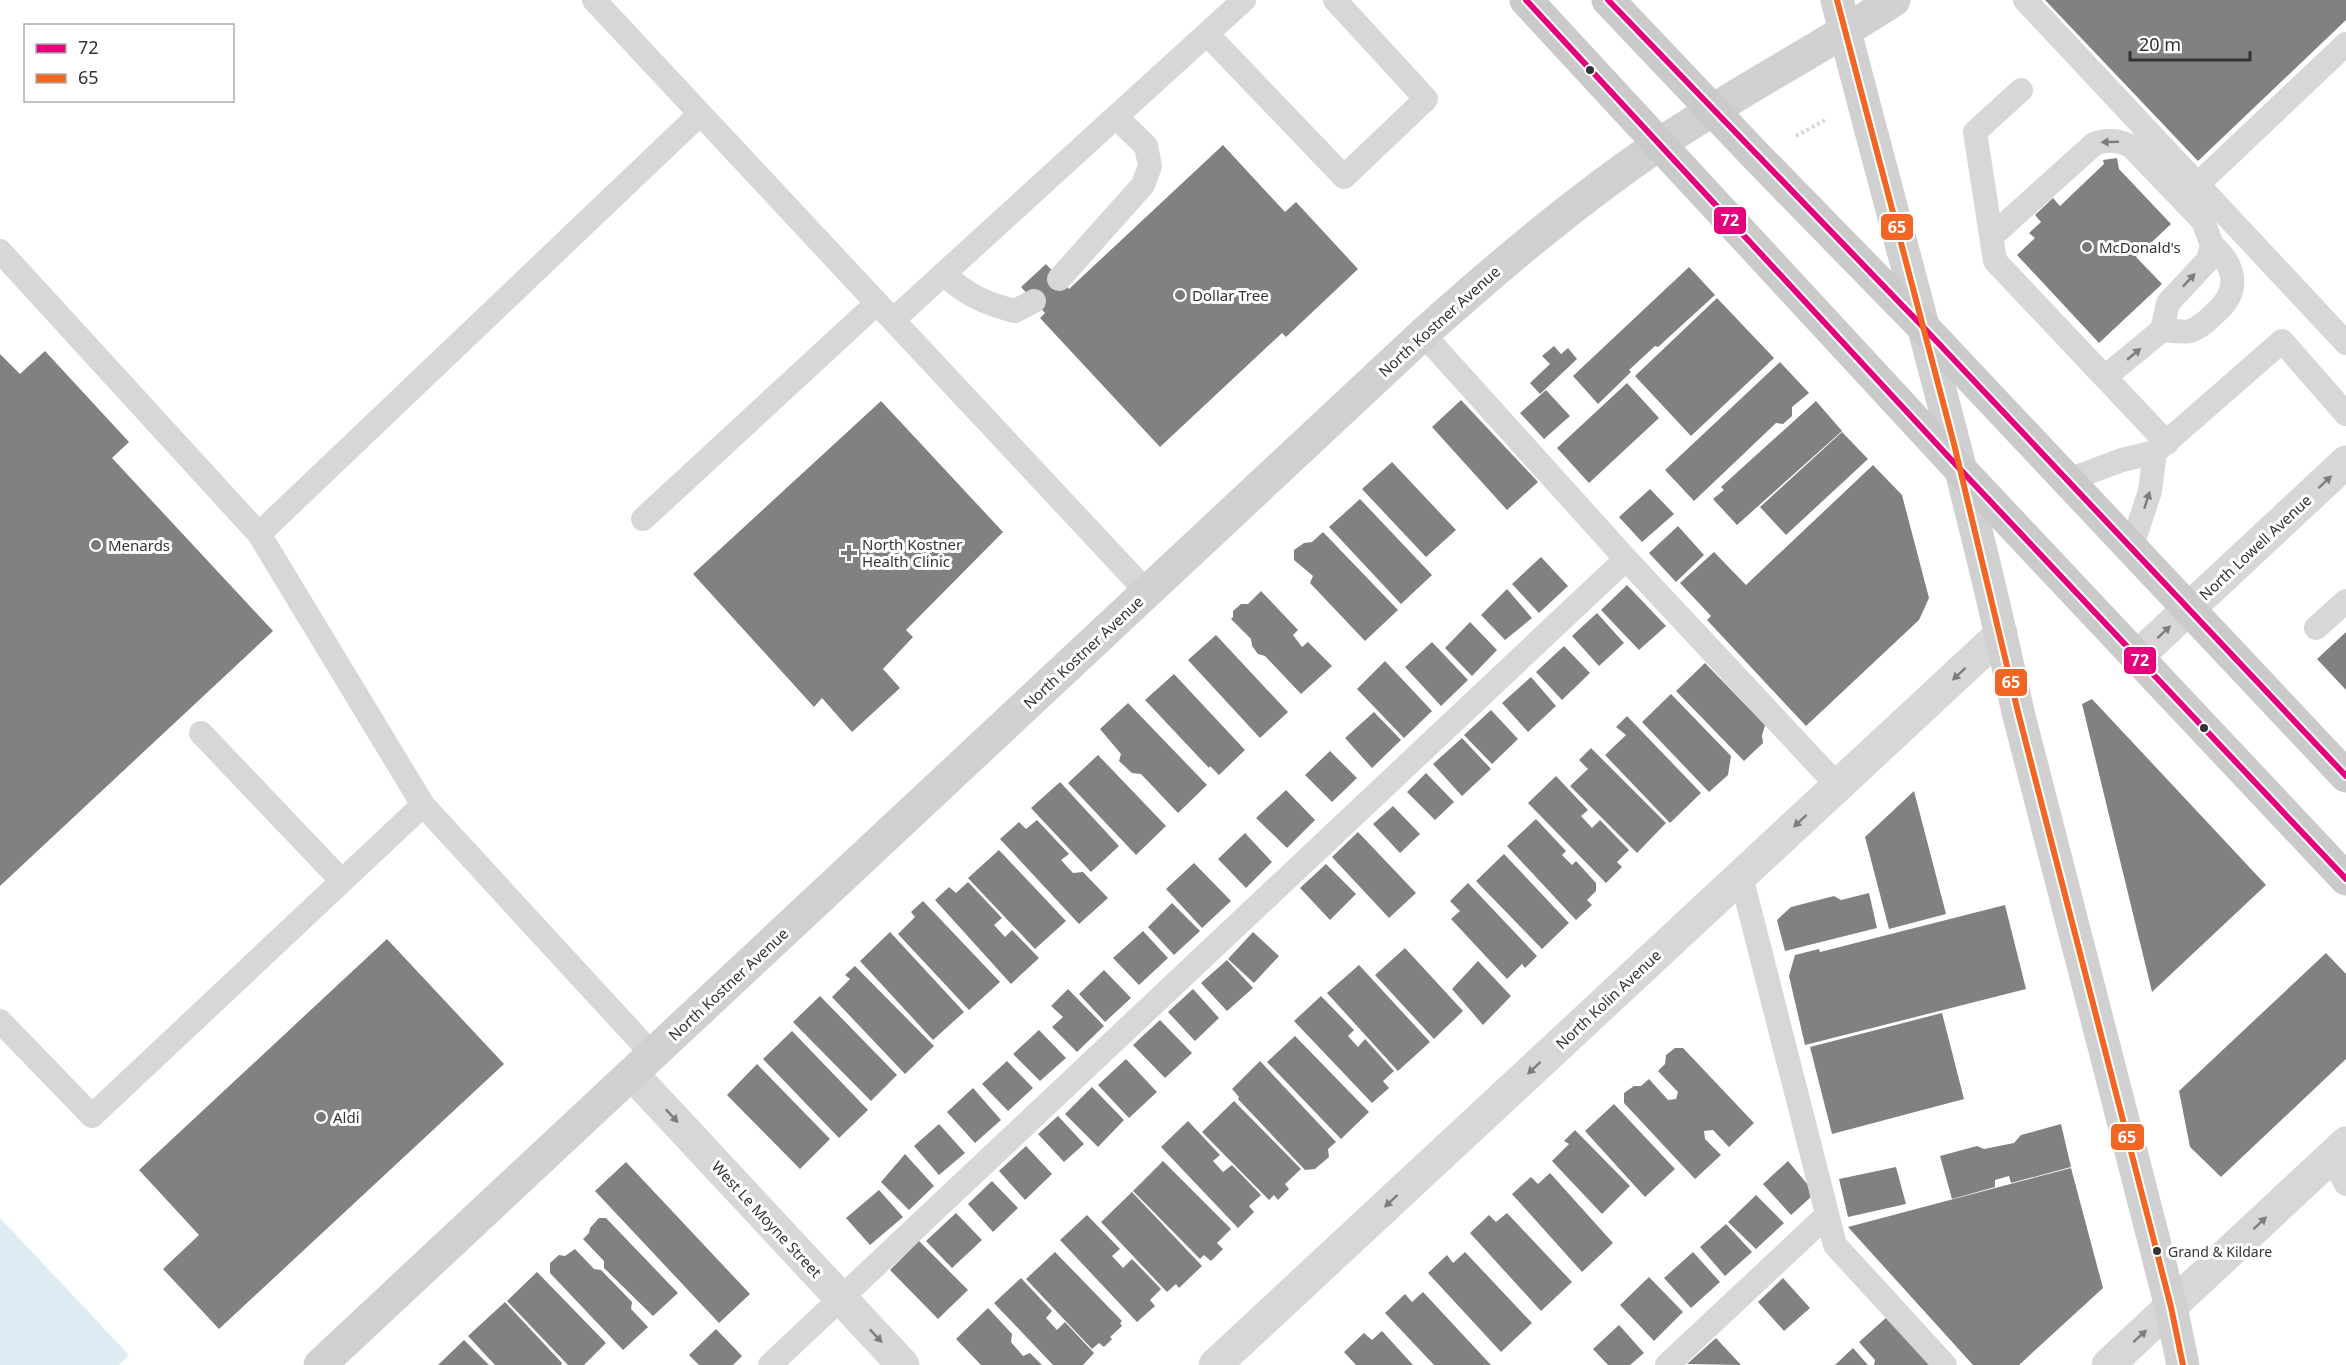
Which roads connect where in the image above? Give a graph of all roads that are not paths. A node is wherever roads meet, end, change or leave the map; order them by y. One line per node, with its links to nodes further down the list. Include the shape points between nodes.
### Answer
1 (594, 0): 14 (lane)
2 (1244, 0): 10 (lane)
3 (1335, 0): 10 (lane, via 1426,99 1344,177)
4 (1526, 0): 16 (main road)
5 (1608, 0): 13 (main road)
6 (1838, 0): 9 (street)
7 (1894, 0): 9 (street, North Kostner Avenue)
8 (2025, 0): 17 (lane)
9 (1845, 32): 13 (street, North Kostner Avenue); 25 (street)
10 (1207, 34): 15 (lane)
11 (2346, 44): 17 (lane)
12 (2021, 90): 18 (lane, via 1975,132)
13 (1713, 110): 16 (street, North Kostner Avenue); 25 (main road)
14 (700, 114): 24 (lane); 36 (lane)
15 (1116, 117): 21 (lane); 22 (lane, via 1146,146 1150,166 1147,175 1143,185)
16 (1660, 144): 27 (street, North Kostner Avenue, via 1517,251); 33 (main road)
17 (2198, 184): 28 (lane)
18 (1992, 236): 19 (lane, one-way to 18, via 2203,221 2131,146 2118,140 2094,144); 29 (lane, via 1995,261)
19 (2212, 245): 26 (lane, one-way to 19, via 2168,303 2208,260); 26 (lane, via 2230,272 2230,297 2189,332)
20 (0, 251): 36 (lane)
21 (943, 274): 23 (lane, via 966,294 991,305 1015,311); 24 (lane)
22 (1059, 279)
23 (1035, 301)
24 (885, 311): 35 (lane); 39 (lane)
25 (1925, 328): 33 (street); 34 (main road)
26 (2162, 330): 29 (lane, one-way to 26)
27 (1423, 334): 38 (lane); 39 (street, North Kostner Avenue)
28 (2346, 343)
29 (2105, 377): 31 (lane)
30 (2346, 414): 31 (lane, via 2282,341)
31 (2161, 447): 34 (lane); 37 (lane, one-way to 31)
32 (2346, 462): 41 (street, North Lowell Avenue, one-way to 32)
33 (1958, 467): 43 (street); 44 (main road)
34 (2068, 480): 37 (main road)
35 (643, 519)
36 (259, 534): 48 (lane)
37 (2132, 546): 41 (main road)
38 (1626, 559): 47 (lane); 56 (lane)
39 (1147, 592): 53 (street, North Kostner Avenue)
40 (2346, 601): 42 (lane)
41 (2189, 608): 44 (street, North Lowell Avenue, one-way to 41); 46 (main road)
42 (2316, 628)
43 (2001, 634): 47 (street, North Kolin Avenue, one-way to 47); 57 (street)
44 (2138, 656): 50 (main road)
45 (201, 733): 51 (lane)
46 (2346, 776)
47 (1838, 786): 49 (street, North Kolin Avenue, one-way to 49)
48 (423, 805): 51 (lane); 53 (lane)
49 (1741, 876): 55 (lane); 61 (street, North Kolin Avenue, one-way to 61)
50 (2346, 879)
51 (342, 881): 52 (lane, via 92,1116)
52 (0, 1021)
53 (642, 1064): 56 (street, West Le Moyne Street, one-way to 56); 58 (street, North Kostner Avenue)
54 (2341, 1161): 57 (street, one-way to 54)
55 (1826, 1216): 62 (lane); 63 (lane, via 1835,1245)
56 (841, 1299): 59 (lane); 60 (street, West Le Moyne Street, one-way to 60)
57 (2172, 1306): 64 (street, one-way to 57); 65 (street)
58 (320, 1365)
59 (770, 1365)
60 (903, 1365)
61 (1215, 1365)
62 (1667, 1365)
63 (1945, 1365)
64 (2108, 1365)
65 (2183, 1365)

